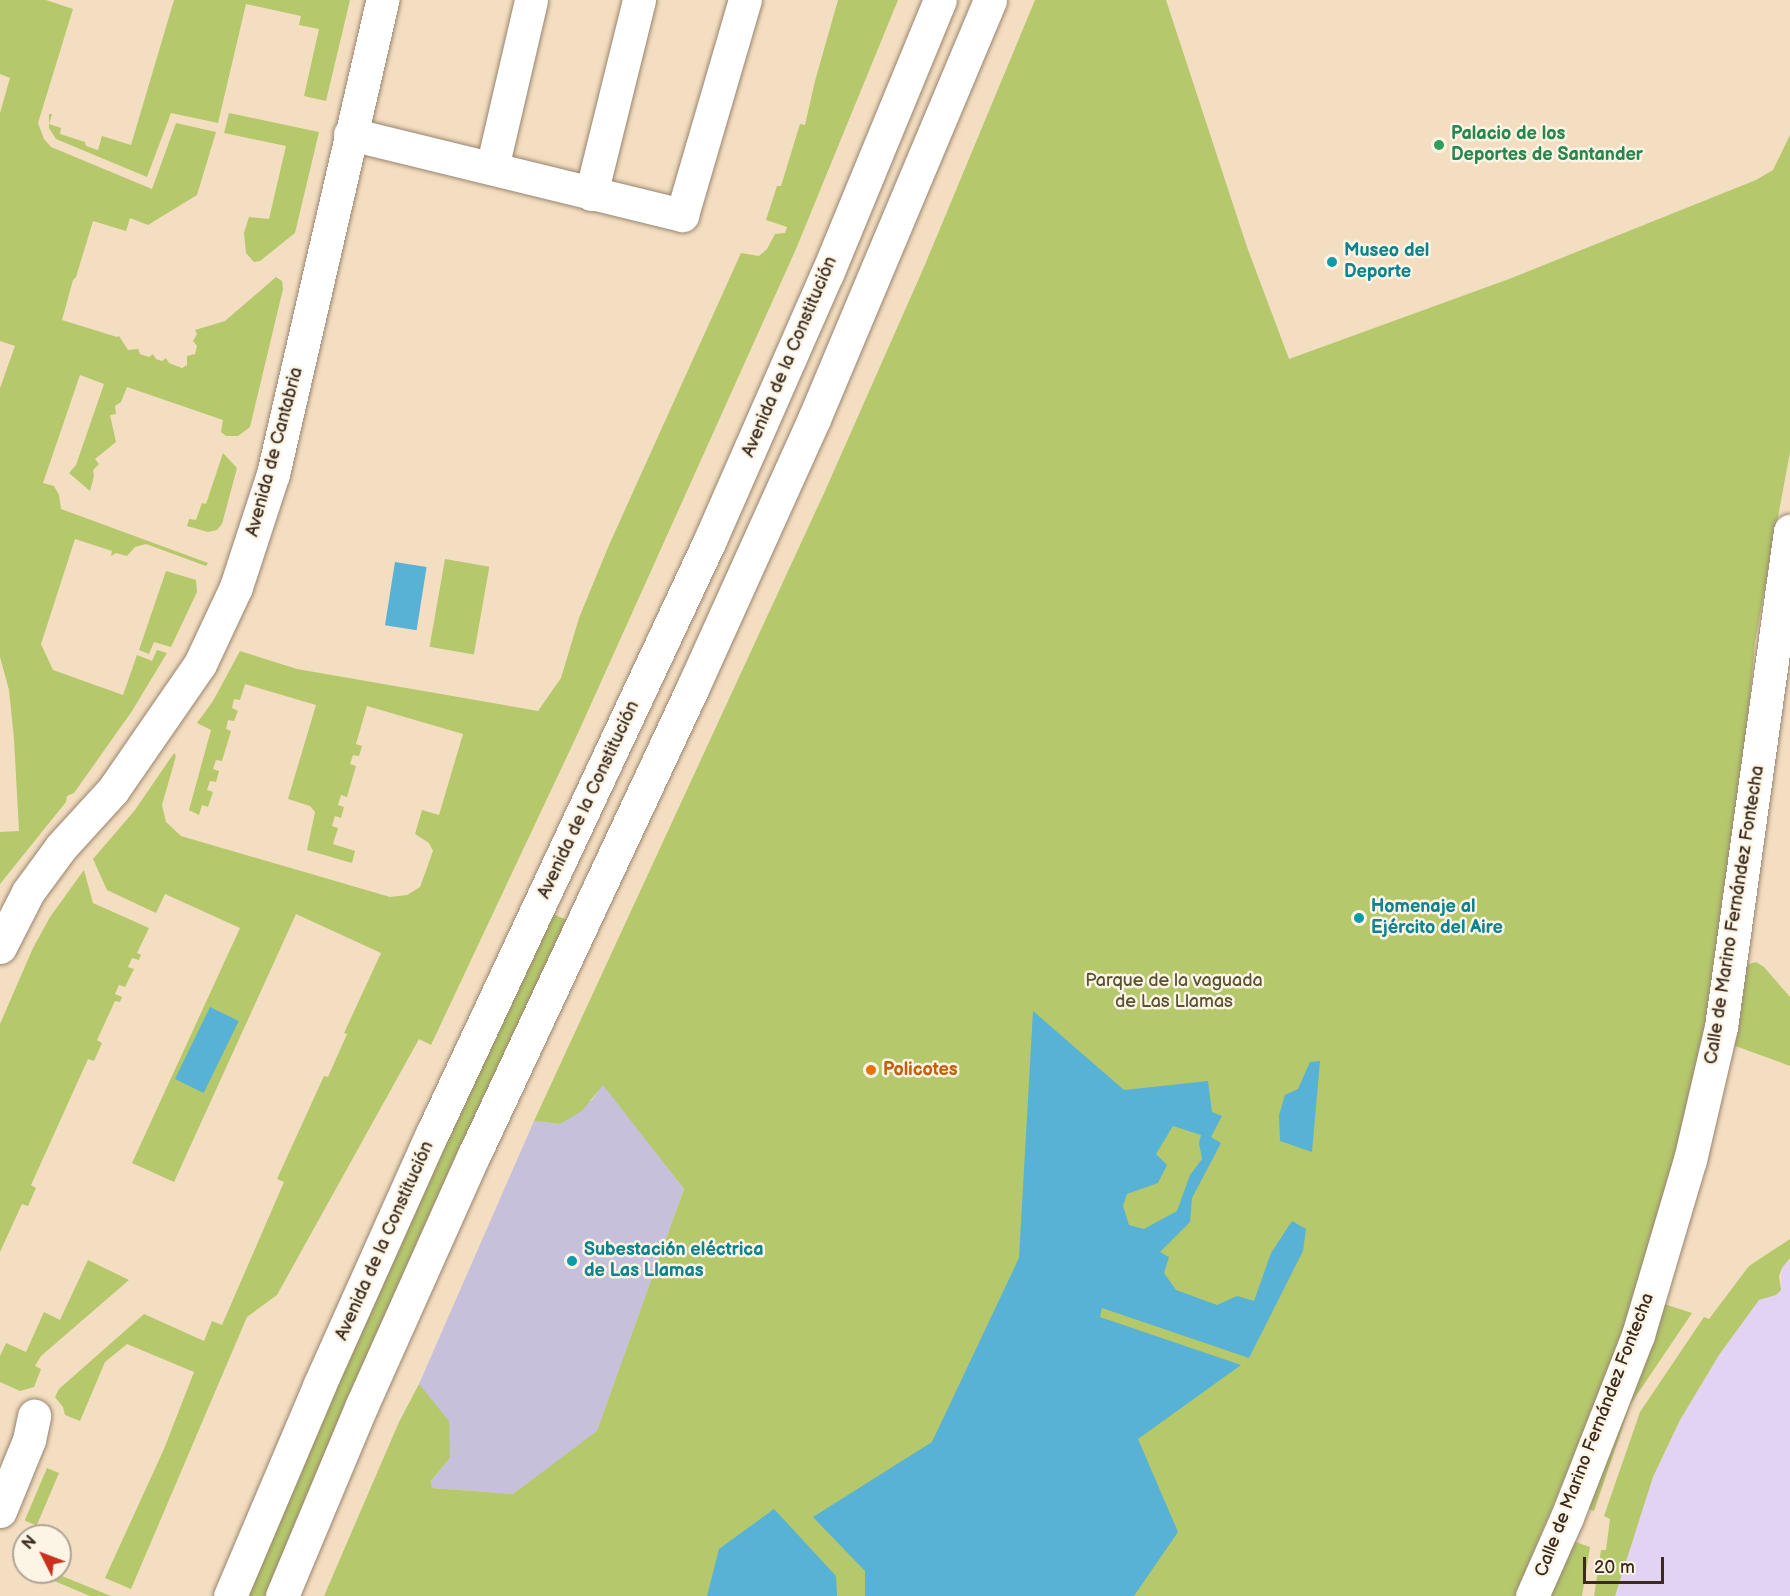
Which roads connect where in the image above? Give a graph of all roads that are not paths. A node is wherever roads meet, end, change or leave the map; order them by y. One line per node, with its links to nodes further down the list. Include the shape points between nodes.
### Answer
1 (382, 0): 7 (main road, Avenida de Cantabria)
2 (531, 0): 8 (main road)
3 (639, 0): 9 (main road)
4 (745, 0): 9 (main road, via 682,215)
5 (940, 0): 14 (main road, Avenida de la Constitución, via 710,540 431,1136)
6 (990, 0): 15 (main road, via 799,452 474,1155)
7 (350, 134): 8 (main road); 11 (main road, Avenida de Cantabria, via 273,474 236,587 194,674 113,790 34,883)
8 (492, 168): 9 (main road)
9 (591, 194)
10 (1790, 531): 16 (main road, Calle de Marino Fernández Fontecha, via 1720,1027 1690,1160 1638,1335)
11 (0, 947)
12 (34, 1416): 13 (main road, via 29,1440)
13 (0, 1511)
14 (230, 1596)
15 (282, 1596)
16 (1532, 1596)

